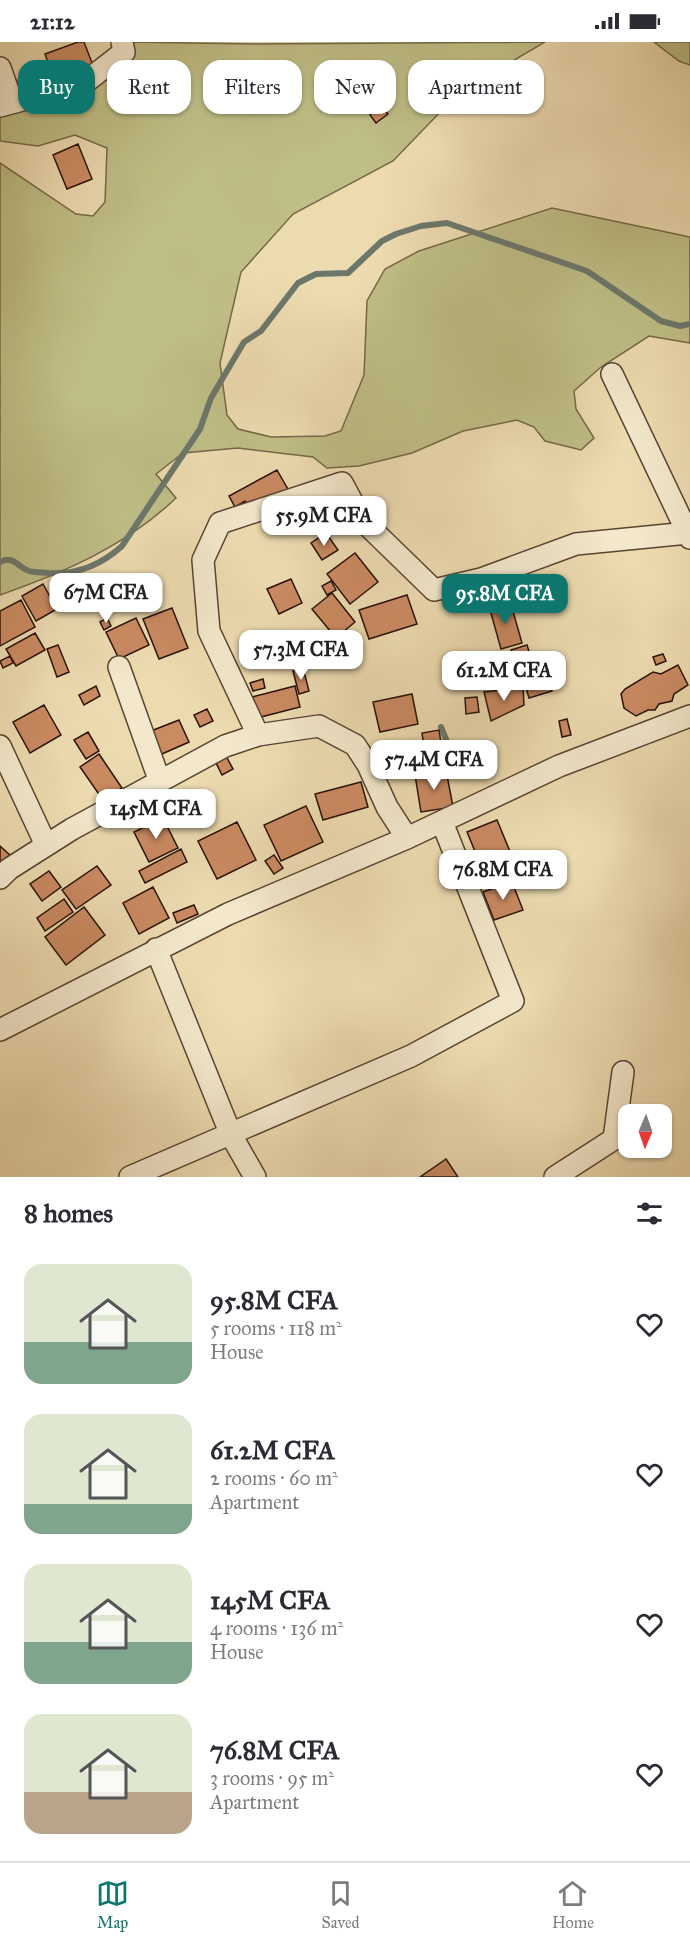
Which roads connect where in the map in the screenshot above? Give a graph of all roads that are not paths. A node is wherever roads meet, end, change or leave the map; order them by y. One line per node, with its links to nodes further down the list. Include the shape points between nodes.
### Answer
1 (122, 42): 3 (street, via 124,51 83,84)
2 (0, 68): 3 (street)
3 (6, 104)
4 (612, 374): 5 (street)
5 (689, 535): 8 (street, via 576,544 480,579 434,590 362,520 342,483 220,523 203,560 209,631)
6 (118, 667): 10 (street)
7 (690, 716): 11 (street, via 560,766)
8 (258, 735): 10 (street, via 225,746); 12 (street, via 319,726 355,745)
9 (0, 746): 13 (street)
10 (160, 782): 13 (street)
11 (442, 822): 12 (street); 18 (street, via 513,1001 411,1056)
12 (407, 838): 15 (street, via 228,914)
13 (46, 845): 14 (street)
14 (0, 878)
15 (156, 950): 16 (street); 18 (street)
16 (0, 1030)
17 (623, 1072): 21 (street, via 614,1139)
18 (231, 1135): 19 (street); 20 (street)
19 (130, 1177)
20 (255, 1177)
21 (555, 1177)

